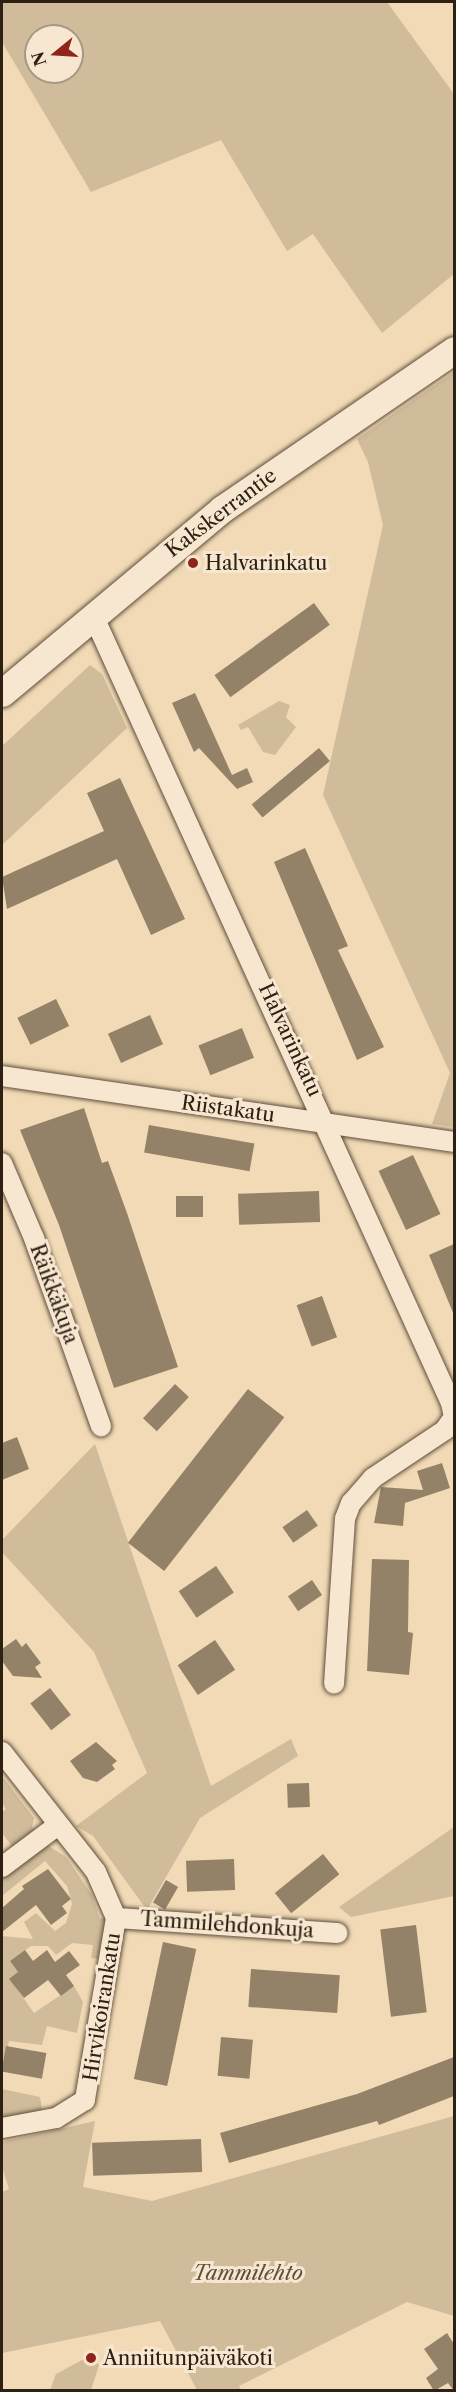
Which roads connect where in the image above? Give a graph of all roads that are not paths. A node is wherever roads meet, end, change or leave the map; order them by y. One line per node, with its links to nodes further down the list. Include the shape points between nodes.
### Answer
1 (454, 350): 2 (main road, Kakskerrantie, via 222,509)
2 (93, 615): 3 (main road, Kakskerrantie); 5 (street, Halvarinkatu)
3 (2, 693)
4 (2, 1076): 5 (street, Riistakatu)
5 (329, 1125): 6 (street, Riistakatu); 9 (street, Halvarinkatu, via 452,1403 454,1417 445,1430 373,1478 351,1503 345,1519)
6 (454, 1142)
7 (2, 1163): 8 (street, Räikkäkuja, via 34,1238)
8 (101, 1426)
9 (334, 1684)
10 (2, 1752): 11 (street, Hirvikoirankatu)
11 (58, 1825): 12 (street); 13 (street, Hirvikoirankatu, via 96,1872)
12 (2, 1867)
13 (116, 1918): 14 (street, Tammilehdonkuja); 15 (street, Hirvikoirankatu, via 85,2100 56,2118)
14 (337, 1933)
15 (2, 2128)

